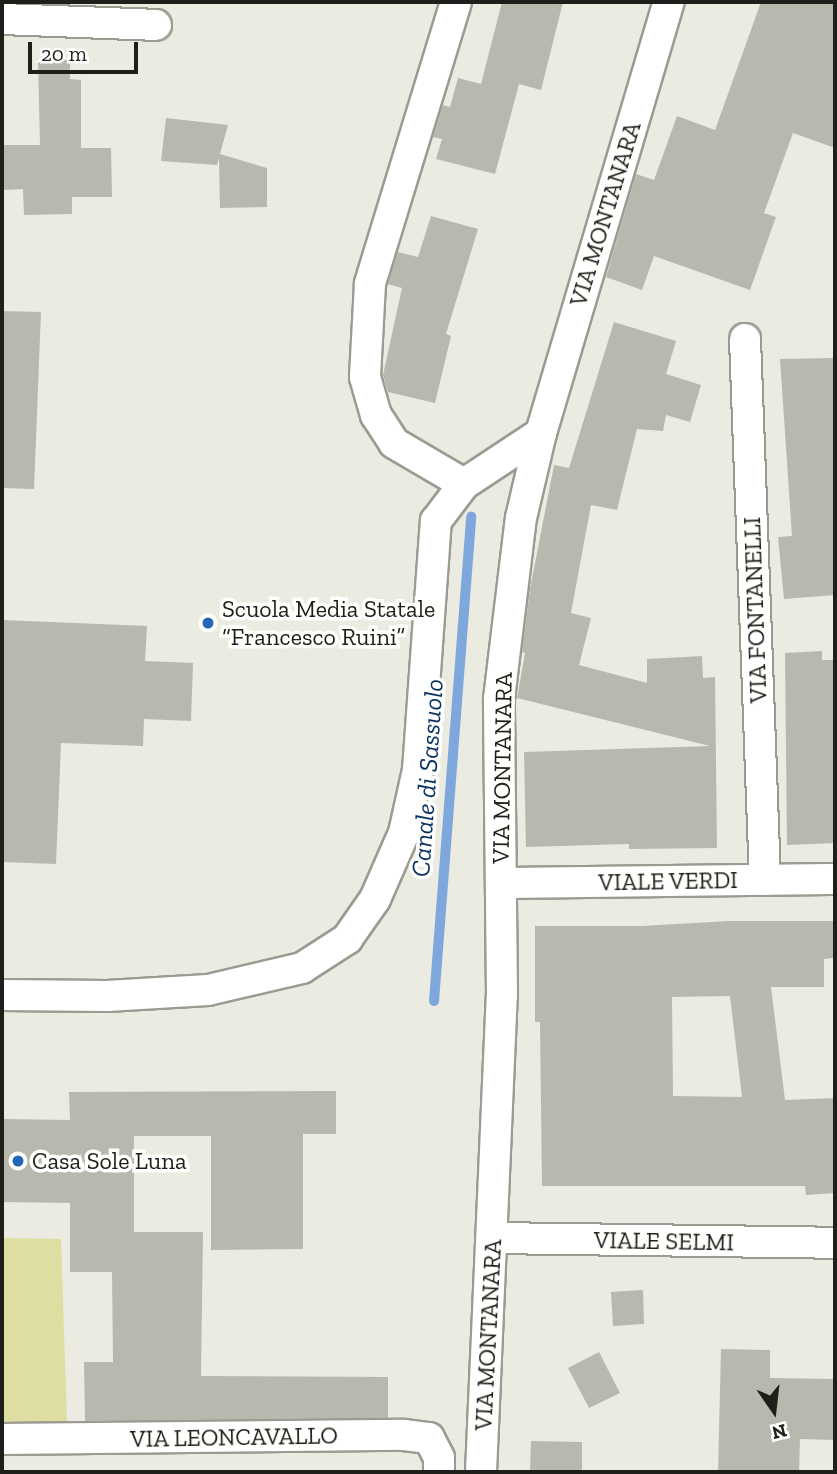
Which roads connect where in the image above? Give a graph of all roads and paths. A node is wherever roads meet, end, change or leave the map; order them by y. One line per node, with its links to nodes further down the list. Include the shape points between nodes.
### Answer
1 (456, 2): 7 (street, via 370,284 365,377 376,415 394,443)
2 (669, 2): 6 (street, VIA MONTANARA)
3 (2, 19): 4 (street)
4 (156, 26)
5 (745, 339): 9 (street, VIA FONTANELLI)
6 (541, 433): 7 (street); 10 (street, VIA MONTANARA, via 521,518 499,699)
7 (464, 484): 11 (street, via 436,521 418,770 404,834 375,899 347,939 302,968 208,990 107,996)
8 (835, 879): 9 (street, VIALE VERDI)
9 (765, 880): 10 (street, VIALE VERDI)
10 (501, 883): 12 (street, VIA MONTANARA, via 502,996)
11 (2, 995)
12 (492, 1238): 13 (street, VIALE SELMI); 16 (street, VIA MONTANARA)
13 (835, 1243)
14 (2, 1439): 15 (street, VIA LEONCAVALLO, via 404,1435 429,1438 439,1458)
15 (439, 1472)
16 (481, 1472)

